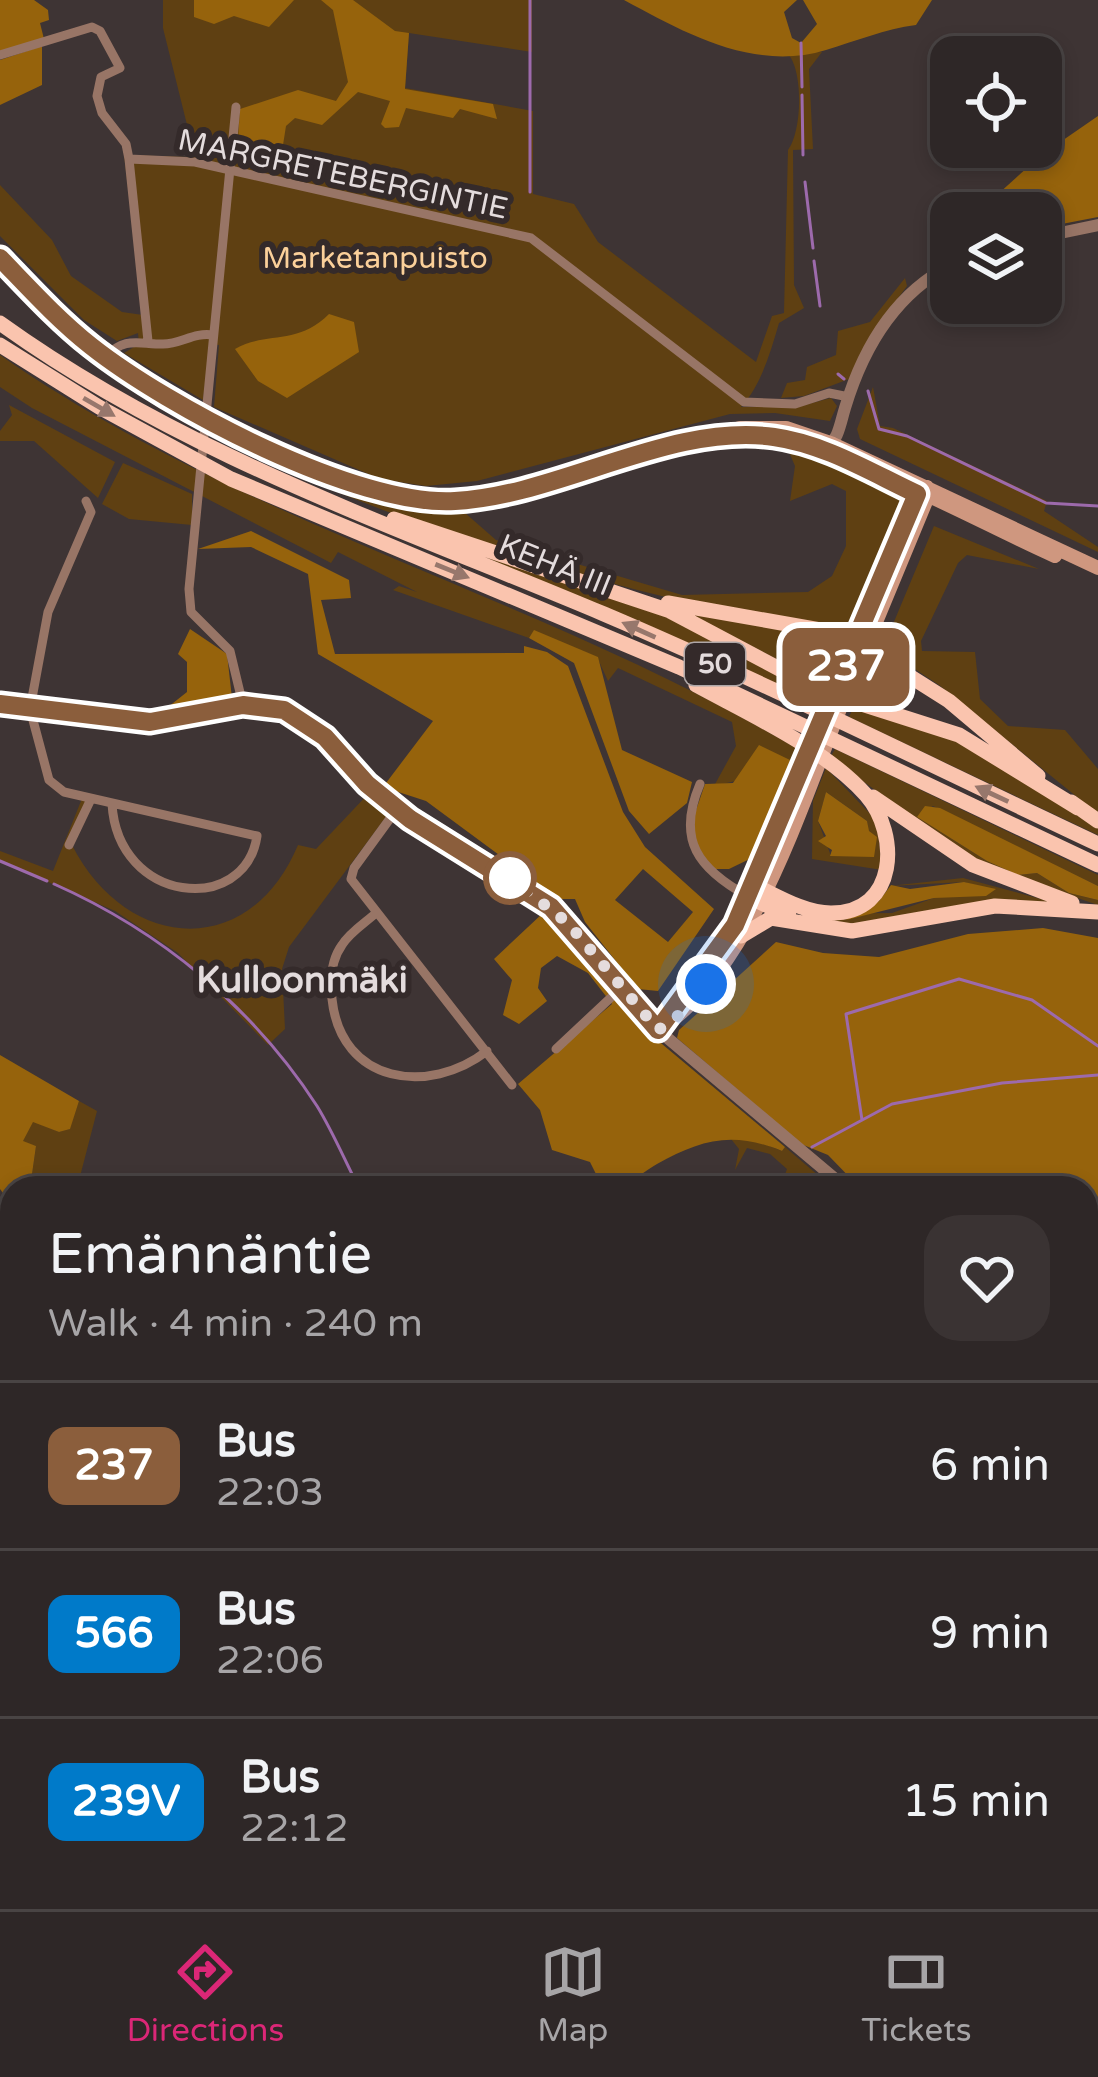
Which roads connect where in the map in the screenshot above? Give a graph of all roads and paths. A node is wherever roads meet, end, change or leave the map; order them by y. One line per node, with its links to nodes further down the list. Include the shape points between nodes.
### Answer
1 (0, 55): 3 (street, via 100,31 120,68 101,77 97,96)
2 (236, 107): 4 (street)
3 (129, 159): 4 (street, MARGRETEBERGINTIE); 11 (street)
4 (230, 170): 10 (street); 14 (street, MARGRETEBERGINTIE, via 532,238 745,402 794,404 836,393)
5 (1098, 225): 6 (street)
6 (1062, 233)
7 (0, 258): 13 (main road)
8 (930, 281): 14 (street, via 895,308)
9 (0, 323): 17 (highway, KEHÄ III / 50, via 180,433)
10 (213, 335): 11 (street); 24 (street, via 191,612 230,651)
11 (148, 341): 13 (street, via 121,343)
12 (0, 345): 22 (highway, KEHÄ III / 50, one-way to 22, via 231,479)
13 (105, 356): 15 (main road, via 289,457 411,501 482,498 712,438)
14 (847, 402): 15 (street)
15 (828, 445): 16 (main road)
16 (924, 494): 19 (main road); 21 (main road)
17 (325, 500): 20 (highway); 33 (highway, KEHÄ III / 50, one-way to 17, via 605,615)
18 (86, 501): 25 (street, via 91,512 48,612)
19 (1098, 572)
20 (608, 588): 21 (highway, via 813,626); 30 (highway, via 714,631 821,691 959,735)
21 (862, 643): 30 (highway, via 949,701); 36 (main road)
22 (638, 649): 26 (highway); 35 (highway, KEHÄ III / 50)
23 (0, 704): 25 (street)
24 (243, 705): 25 (street, via 150,722); 31 (street, via 297,716)
25 (30, 709): 28 (street, via 49,780)
26 (851, 780): 36 (highway, via 883,821 890,857 879,887 856,908 835,913); 37 (highway, via 984,871)
27 (700, 784): 36 (street, via 688,838 703,867)
28 (91, 799): 29 (street); 34 (street)
29 (112, 804): 29 (street, via 128,860 173,885 204,887 241,872 256,836)
30 (1078, 808): 32 (highway)
31 (397, 809): 38 (street, via 351,875); 41 (street, via 538,896)
32 (1098, 820)
33 (1098, 844)
34 (69, 845)
35 (1098, 865)
36 (756, 893): 39 (highway); 40 (main road); 42 (main road)
37 (1098, 911): 39 (highway, via 1009,906 865,930)
38 (376, 913): 44 (street); 44 (street, via 341,945 331,976 337,1023 355,1054 408,1080 444,1076)
39 (807, 924): 40 (highway, via 771,918)
40 (741, 936): 42 (main road)
41 (620, 989): 42 (street); 43 (street)
42 (658, 1030): 46 (street)
43 (556, 1049)
44 (488, 1052): 45 (street)
45 (512, 1085)
46 (832, 1176)

